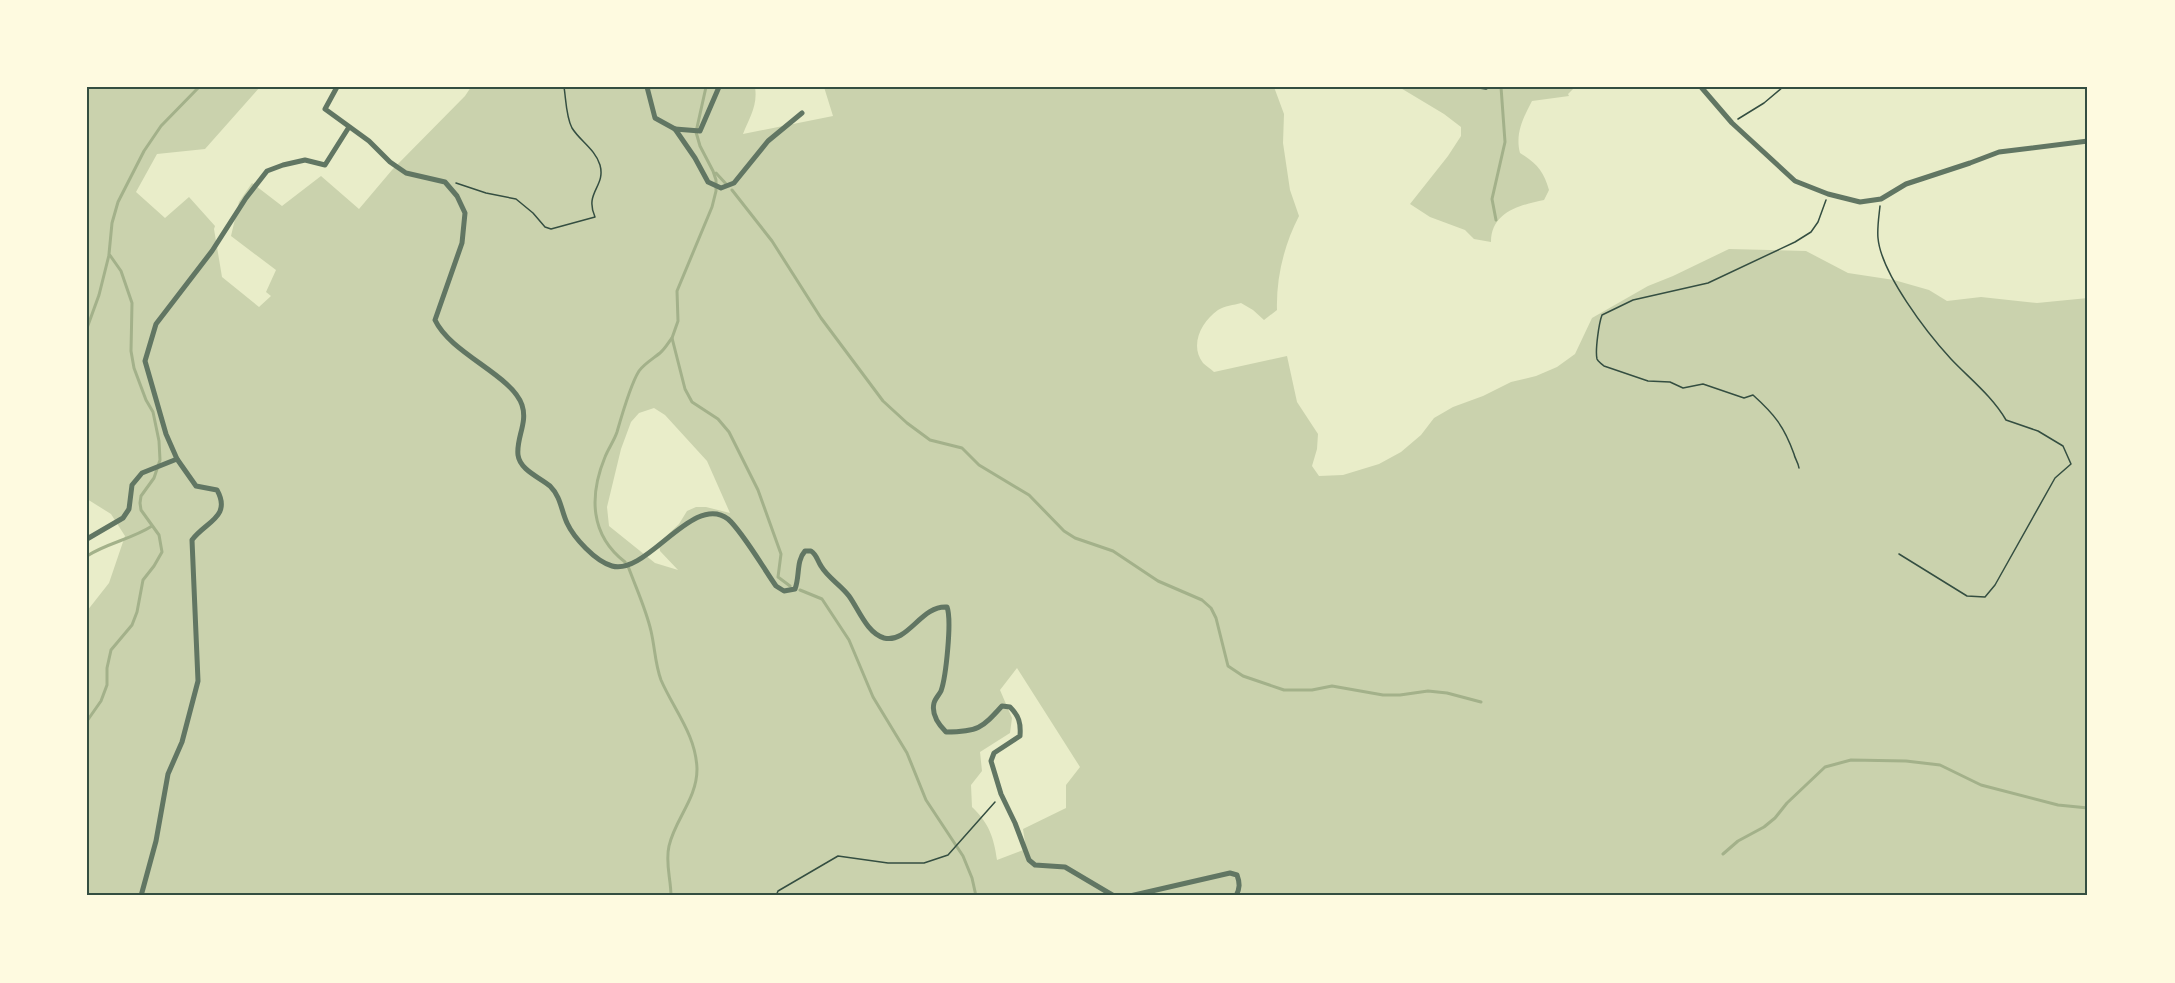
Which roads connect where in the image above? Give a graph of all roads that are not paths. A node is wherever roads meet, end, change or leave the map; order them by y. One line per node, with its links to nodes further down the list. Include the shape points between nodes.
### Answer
1 (337, 87): 6 (street, via 325,109)
2 (647, 87): 7 (street, via 655,118)
3 (719, 87): 7 (street, via 700,131)
4 (1701, 87): 8 (street, via 1732,123 1795,181 1860,201 1881,199 1906,184 1999,152)
5 (802, 113): 7 (street, via 768,141 734,183 721,188 708,182)
6 (349, 127): 9 (street, via 325,165 305,160 267,171 156,324 146,361); 12 (street, via 406,173 445,182 457,196 465,213 465,230 435,320 440,331 508,386 522,403 524,420 518,454 523,466 561,501 566,522 576,538 602,561 622,567 640,559 682,527 714,514 727,519 738,531 776,586 784,591 795,589 800,557 811,551 848,594 873,632 882,637 899,636 929,611 947,607 950,623 944,675 934,704 937,723 946,732 958,732 984,726 1002,706 1010,707 1018,715 1020,736 994,753 991,761 1029,860 1035,865 1065,867)
7 (675, 129)
8 (2088, 141)
9 (177, 459): 10 (street, via 142,473 132,485 129,509 123,518); 11 (street, via 196,486 217,490 222,509 192,540 198,681 182,741 168,774)
10 (87, 539)
11 (141, 896)
12 (1114, 896)
13 (1130, 896): 14 (street, via 1230,873 1237,875 1239,881)
14 (1236, 896)

